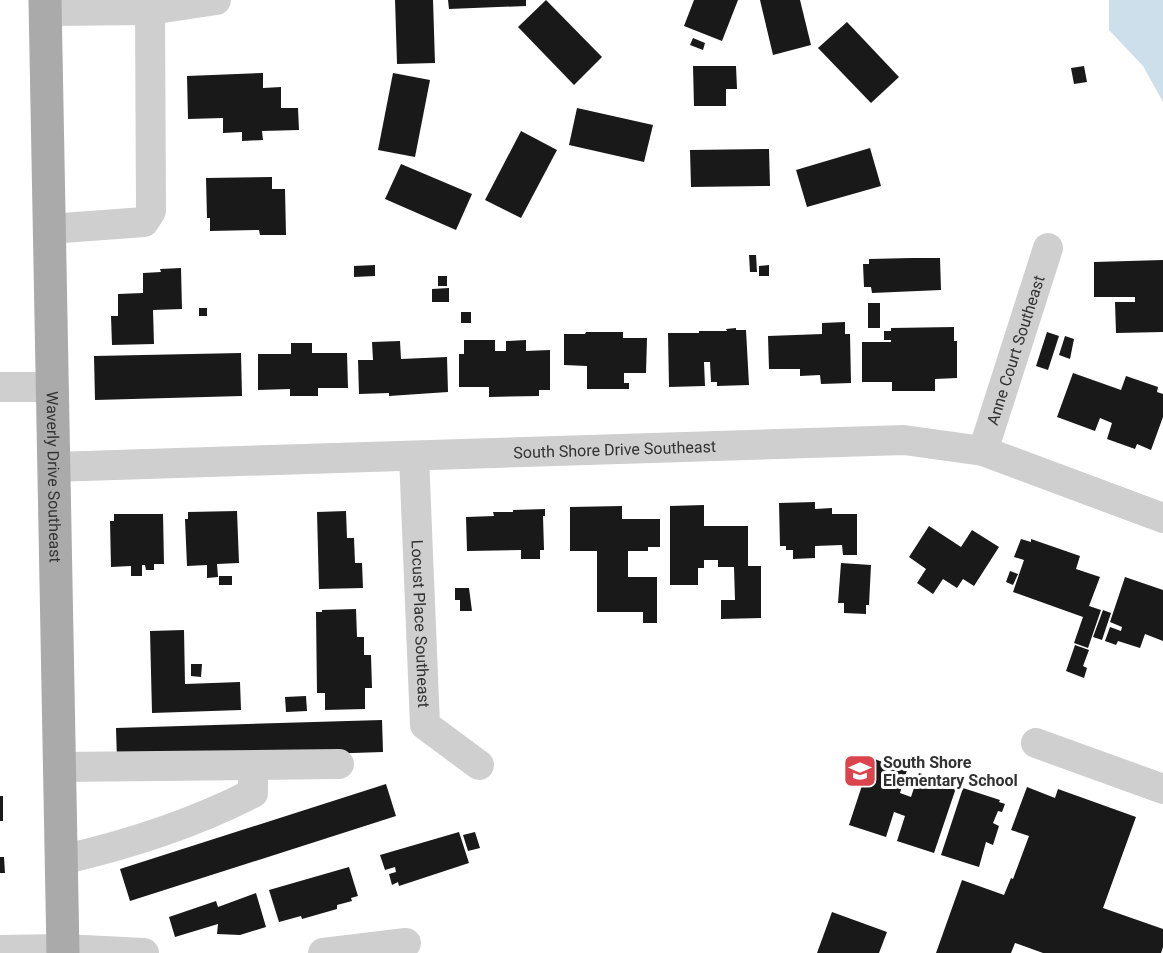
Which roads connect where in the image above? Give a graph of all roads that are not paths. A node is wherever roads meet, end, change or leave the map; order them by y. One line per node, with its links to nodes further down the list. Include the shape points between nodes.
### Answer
1 (208, 1): 3 (street)
2 (46, 5): 3 (street); 4 (main road, Waverly Drive Southeast)
3 (150, 10): 4 (street, via 151,211 144,222)
4 (49, 229): 7 (main road, Waverly Drive Southeast)
5 (1048, 248): 8 (street, Anne Court Southeast)
6 (0, 387): 7 (street)
7 (52, 387): 10 (main road, Waverly Drive Southeast)
8 (983, 451): 9 (street, South Shore Drive Southeast, via 904,440); 11 (street, South Shore Drive Southeast)
9 (414, 456): 10 (street, South Shore Drive Southeast); 14 (street, Locust Place Southeast, via 424,725)
10 (53, 467): 16 (main road, Waverly Drive Southeast)
11 (1163, 518)
12 (1035, 742): 17 (street)
13 (339, 764): 15 (street)
14 (479, 765)
15 (254, 766): 16 (street); 18 (street, via 254,794 216,812 113,848)
16 (60, 767): 18 (main road, Waverly Drive Southeast)
17 (1163, 789)
18 (61, 860): 21 (main road, Waverly Drive Southeast)
19 (406, 943): 23 (street)
20 (0, 950): 21 (street)
21 (63, 951): 22 (street)
22 (144, 953)
23 (323, 953)

